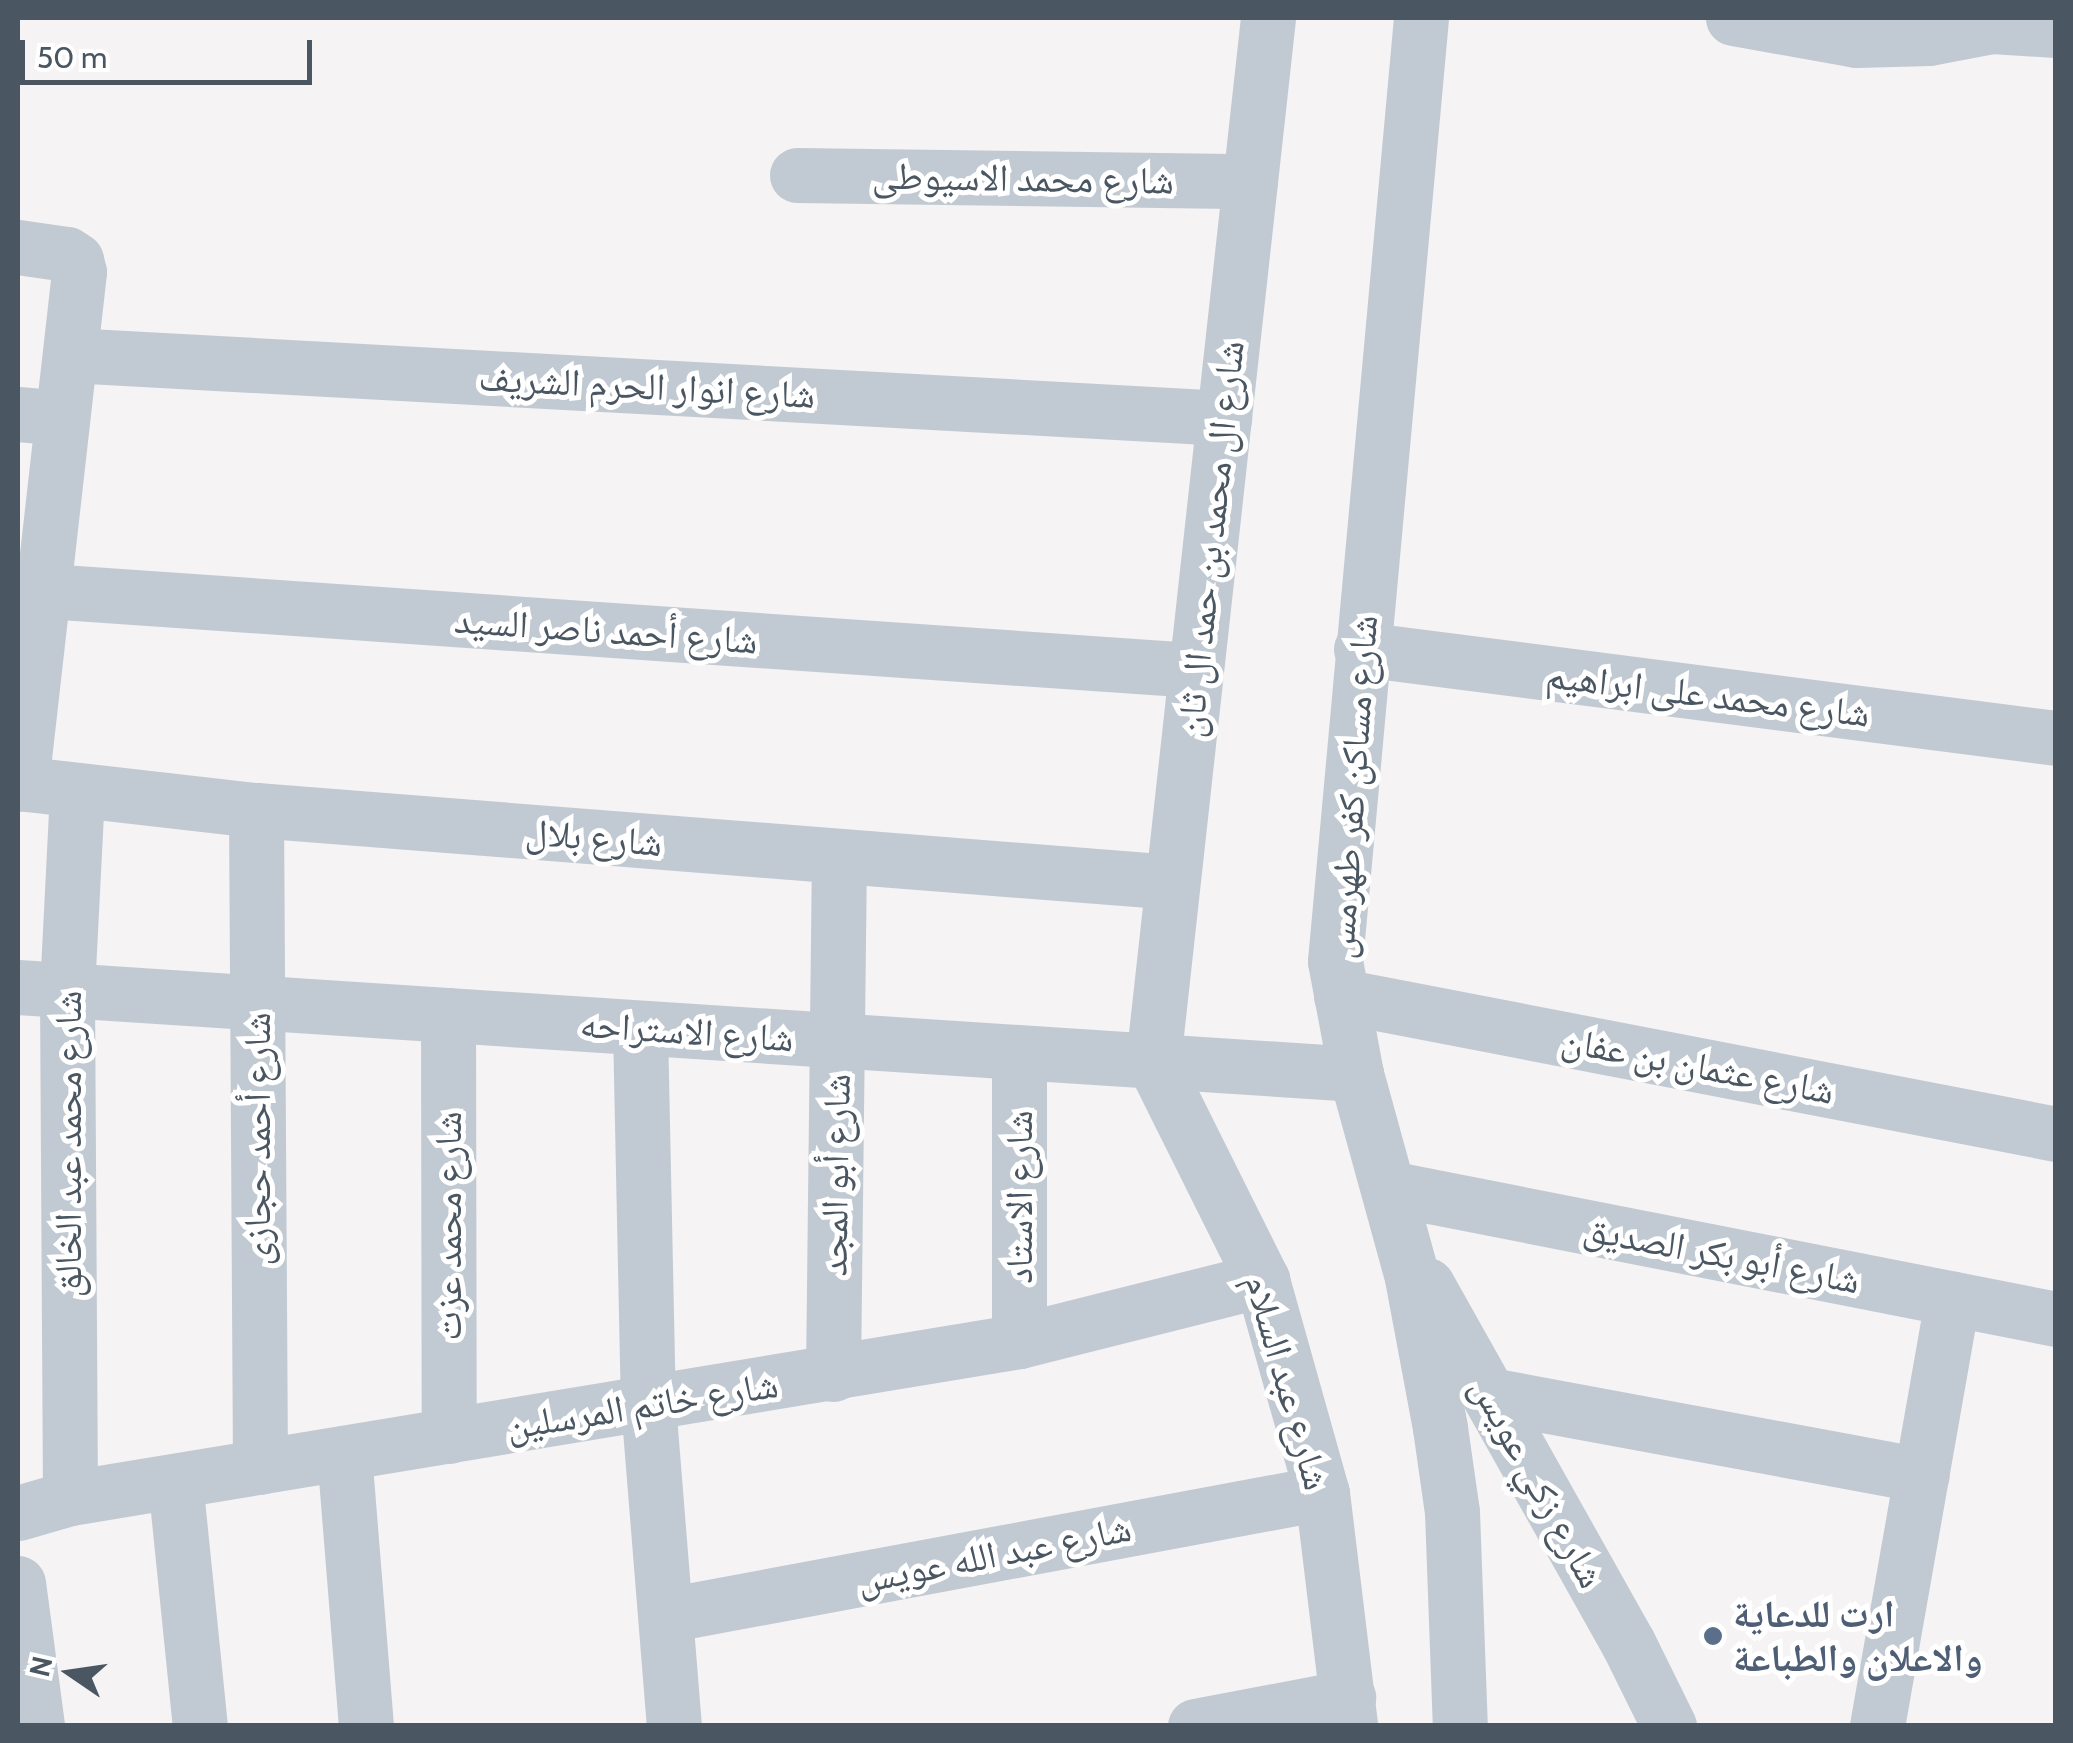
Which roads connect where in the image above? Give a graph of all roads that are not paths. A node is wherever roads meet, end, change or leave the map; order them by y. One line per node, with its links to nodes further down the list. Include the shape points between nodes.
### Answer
1 (1268, 18): 7 (street, شارع ال محمد بن حمد ال ثان)
2 (1420, 18): 13 (street, شارع مساكن كفر طهرمس)
3 (1733, 18): 4 (street)
4 (1802, 24): 5 (street, via 1880,41 1992,26)
5 (2056, 30)
6 (797, 175): 7 (street, شارع محمد الاسيوطى)
7 (1250, 181): 11 (street, شارع ال محمد بن حمد ال ثان)
8 (18, 247): 9 (street, via 76,260)
9 (70, 355): 10 (street); 11 (street, شارع انوار الحرم الشريف)
10 (40, 416): 12 (street)
11 (1224, 418): 14 (street, شارع ال محمد بن حمد ال ثان)
12 (30, 590): 14 (street, شارع أحمد ناصر السيد); 16 (street)
13 (1361, 649): 15 (street, شارع محمد على ابراهيم); 22 (street, شارع مساكن كفر طهرمس, via 1334,929)
14 (1195, 670): 20 (street, شارع ال محمد بن حمد ال ثان)
15 (2056, 738)
16 (19, 783): 17 (street, شارع بلال)
17 (77, 790): 18 (street, شارع بلال); 21 (street, شارع محمد عبد الخالق)
18 (256, 810): 19 (street, شارع بلال); 23 (street, شارع أحمد حجازى)
19 (838, 856): 20 (street, شارع بلال); 26 (street, شارع أبو المجد)
20 (1172, 882): 28 (street, شارع ال محمد بن حمد ال ثان)
21 (42, 988): 23 (street, شارع الاستراحه); 46 (street, شارع محمد عبد الخالق)
22 (1341, 996): 29 (street, شارع مساكن كفر طهرمس); 30 (street, شارع عثمان بن عفان)
23 (256, 1002): 24 (street, شارع الاستراحه); 42 (street, شارع أحمد حجازى)
24 (448, 1015): 25 (street, شارع الاستراحه); 40 (street, شارع محمد عزت)
25 (640, 1028): 26 (street, شارع الاستراحه); 39 (street)
26 (836, 1040): 27 (street, شارع الاستراحه); 37 (street, شارع أبو المجد)
27 (1019, 1053): 28 (street, شارع الاستراحه); 36 (street, شارع الاستاد)
28 (1153, 1061): 29 (street, شارع الاستراحه); 33 (street, شارع عبد السلام)
29 (1356, 1074): 31 (street, شارع مساكن كفر طهرمس)
30 (2056, 1134)
31 (1389, 1188): 32 (street, شارع مساكن كفر طهرمس); 34 (street, شارع أبو بكر الصديق)
32 (1402, 1241): 38 (street, شارع زكي عويس); 56 (street, شارع مساكن كفر طهرمس, via 1452,1512)
33 (1262, 1280): 36 (street, شارع خاتم المرسلين); 45 (street, شارع عبد السلام)
34 (1952, 1299): 35 (street, شارع أبو بكر الصديق); 43 (street)
35 (2056, 1319)
36 (1018, 1342): 37 (street, شارع خاتم المرسلين)
37 (833, 1374): 39 (street, شارع خاتم المرسلين)
38 (1490, 1395): 43 (street); 57 (street, شارع زكي عويس)
39 (648, 1404): 40 (street, شارع خاتم المرسلين); 49 (street)
40 (448, 1436): 41 (street, شارع خاتم المرسلين)
41 (344, 1453): 42 (street, شارع خاتم المرسلين); 53 (street)
42 (260, 1467): 44 (street, شارع خاتم المرسلين)
43 (1922, 1475): 58 (street)
44 (175, 1481): 46 (street, شارع خاتم المرسلين); 52 (street)
45 (1322, 1493): 49 (street, شارع عبد الله عويس); 50 (street, شارع عبد السلام)
46 (70, 1498): 47 (street, شارع خاتم المرسلين)
47 (18, 1513)
48 (18, 1583): 51 (street)
49 (666, 1616): 54 (street)
50 (1349, 1711): 55 (street)
51 (36, 1726)
52 (200, 1726)
53 (366, 1726)
54 (674, 1726)
55 (1195, 1726)
56 (1460, 1726)
57 (1669, 1726)
58 (1877, 1726)

